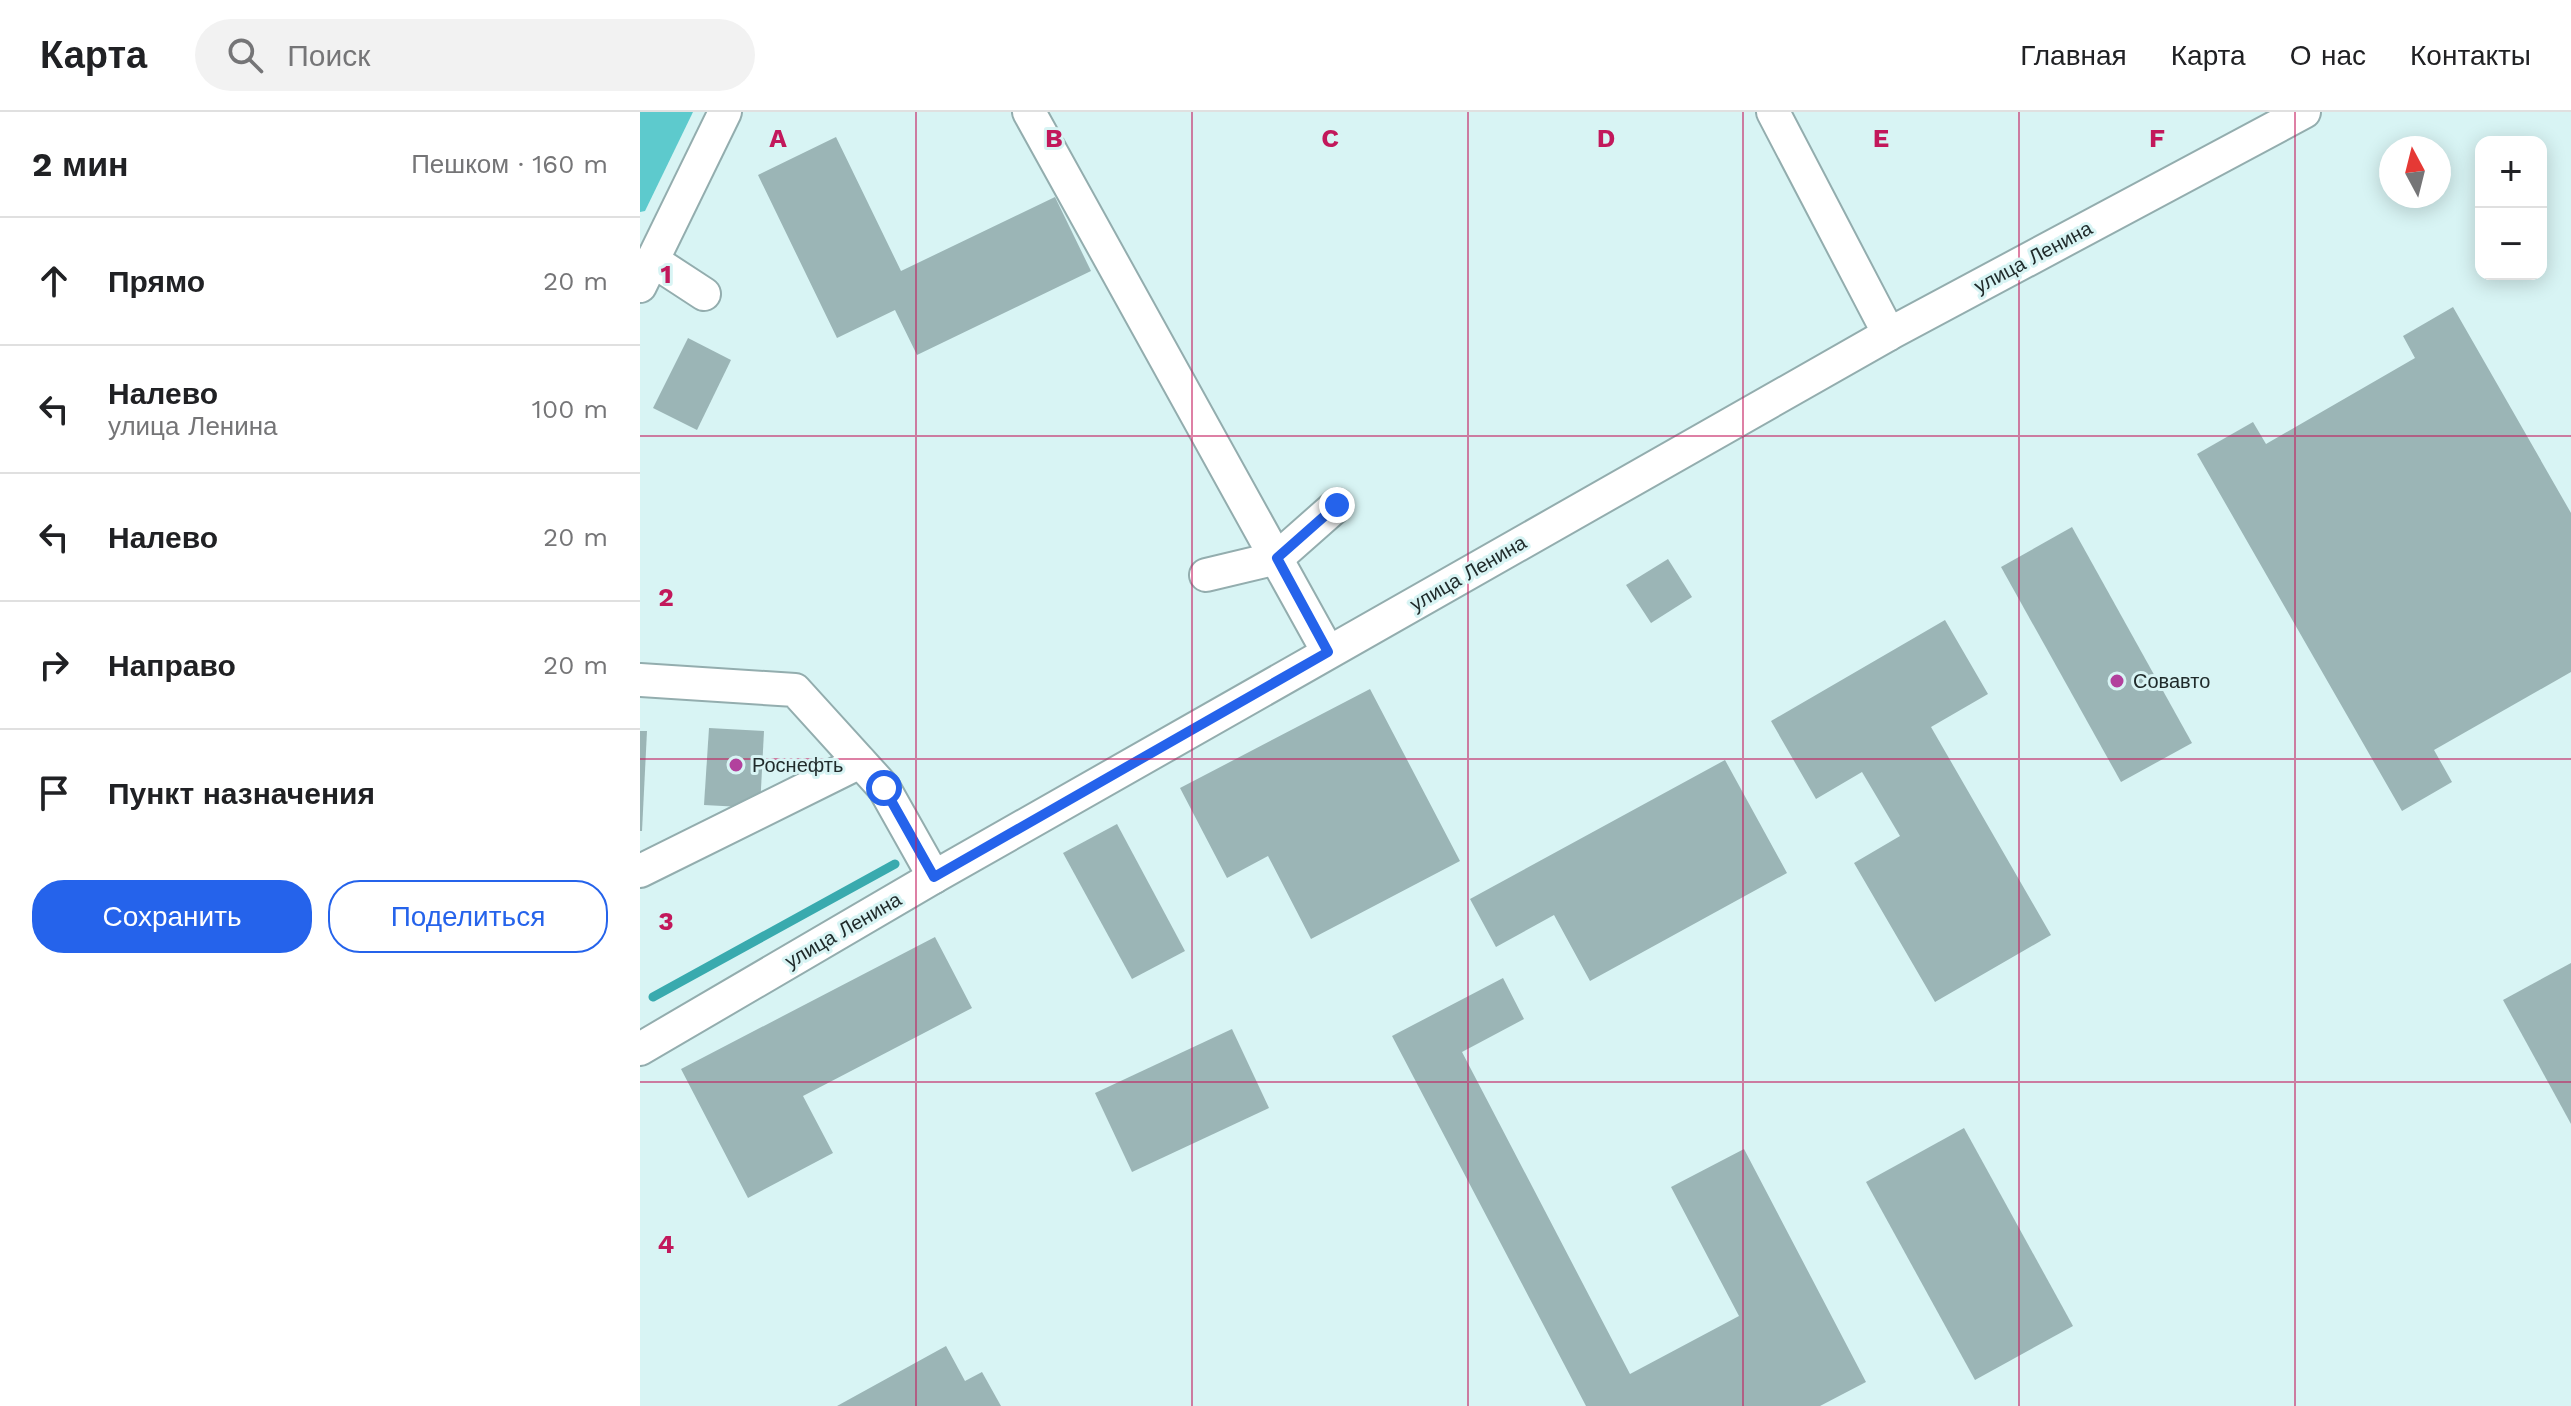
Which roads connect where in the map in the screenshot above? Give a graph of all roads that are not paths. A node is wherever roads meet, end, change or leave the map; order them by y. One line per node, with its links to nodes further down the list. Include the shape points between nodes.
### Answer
1 (725, 112): 5 (street)
2 (1029, 112): 9 (street)
3 (1773, 112): 7 (street)
4 (2304, 112): 7 (street, улица Ленина)
5 (646, 273): 6 (street)
6 (704, 294)
7 (1889, 334): 11 (street, улица Ленина)
8 (1337, 505): 9 (street)
9 (1277, 558): 10 (street); 11 (street)
10 (1206, 575)
11 (1328, 652): 15 (street, улица Ленина)
12 (640, 680): 13 (street, via 795,690)
13 (860, 762): 14 (street); 15 (street, via 884,788)
14 (640, 871)
15 (934, 877): 16 (street, улица Ленина)
16 (640, 1049)

